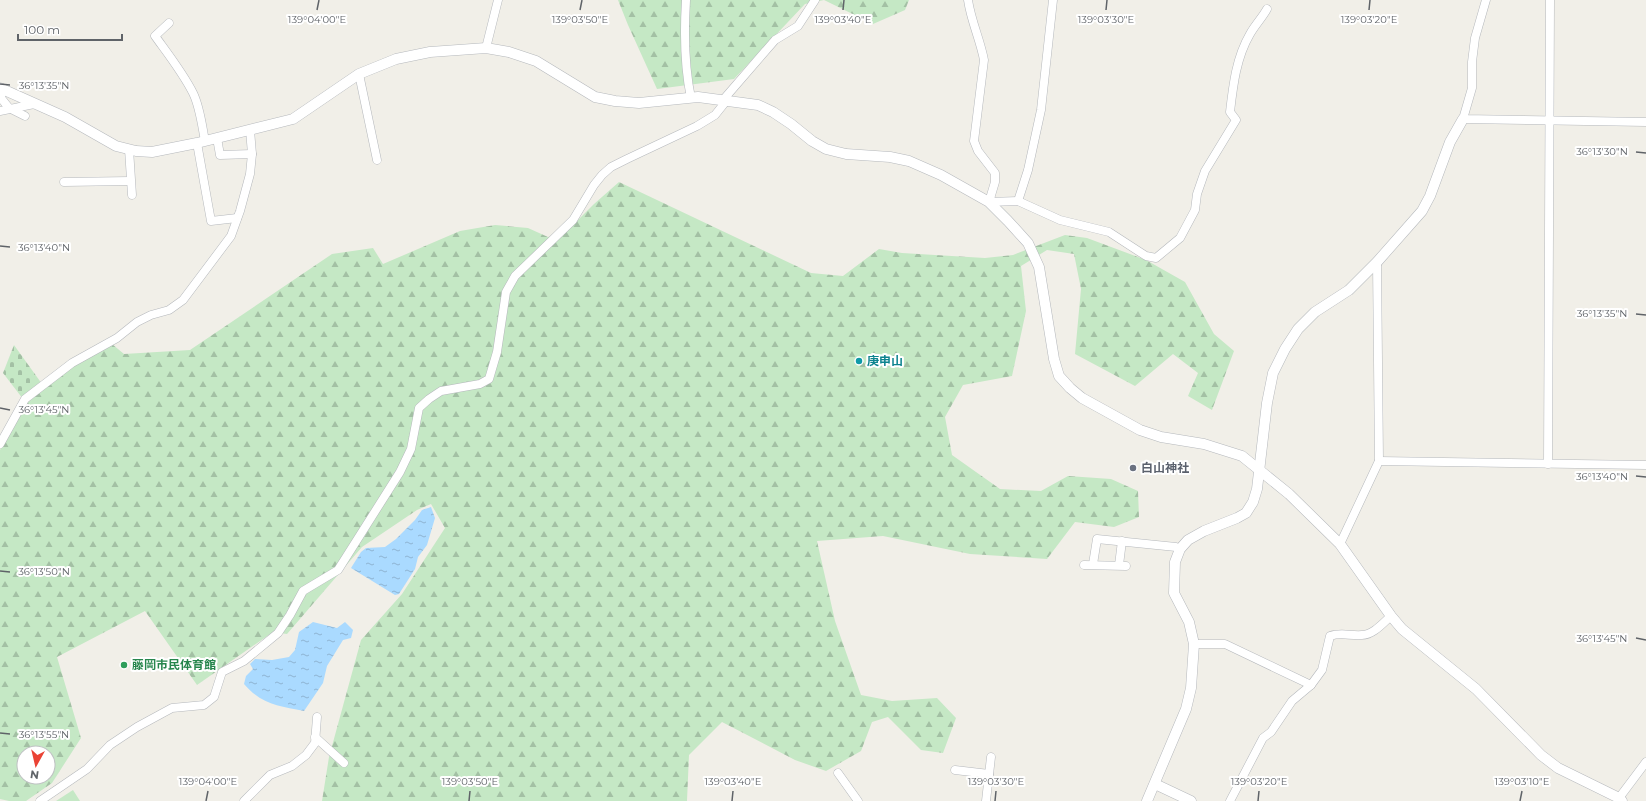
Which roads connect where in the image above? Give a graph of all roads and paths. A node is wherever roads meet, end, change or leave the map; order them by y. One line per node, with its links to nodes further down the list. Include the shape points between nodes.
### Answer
1 (498, 0): 10 (street)
2 (686, 0): 13 (street, via 685,59)
3 (815, 0): 14 (street, via 798,26 775,40)
4 (968, 0): 32 (street, via 984,60 974,141 978,151 995,173 996,182)
5 (1053, 0): 31 (street, via 1041,110 1028,170)
6 (1486, 0): 19 (street, via 1475,38 1472,88)
7 (1550, 0): 20 (street)
8 (1267, 9): 31 (street, via 1250,33 1240,59 1230,112 1236,120 1205,171 1197,194 1195,210 1180,238 1156,258 1146,256 1109,232 1060,220)
9 (170, 23): 24 (street, via 155,36 194,94 202,121)
10 (486, 48): 11 (street, via 430,52 396,59); 13 (street, via 536,61 594,96 639,103)
11 (359, 74): 22 (street, via 293,119); 27 (street)
12 (1, 89): 15 (street); 16 (street, via 1,98)
13 (691, 98): 14 (street)
14 (725, 100): 32 (street, via 758,105 773,112 826,149 846,154 909,161); 58 (street, via 715,115 697,126 611,167 594,184 573,220 515,276 506,292 497,352 489,379 480,384 441,391 419,408 411,449 374,514 338,570 303,591 278,633 244,661 222,672 214,697 204,705 172,708 137,727 110,745 87,769)
15 (34, 104): 16 (street); 25 (street, via 65,117 116,146)
16 (9, 108): 17 (street); 18 (street)
17 (0, 111)
18 (25, 116)
19 (1463, 119): 20 (street); 34 (street, via 1450,142 1422,211)
20 (1549, 120): 21 (street); 37 (street)
21 (1646, 122)
22 (250, 130): 23 (street); 26 (street)
23 (217, 138): 24 (street); 26 (street, via 220,155)
24 (201, 142): 25 (street, via 152,152); 33 (street, via 211,221)
25 (129, 149): 28 (street)
26 (252, 154): 33 (street, via 250,174)
27 (377, 160)
28 (130, 181): 29 (street); 30 (street)
29 (64, 182)
30 (132, 196)
31 (1018, 201): 32 (street)
32 (990, 202): 39 (street, via 1028,243 1039,267 1054,359 1059,376 1070,388 1082,398 1140,430 1161,437 1204,444 1242,456)
33 (237, 218): 35 (street, via 231,236 183,300 169,310 151,314 137,322 117,338 72,363 25,399)
34 (1377, 262): 36 (street); 39 (street, via 1349,290 1315,312 1285,349 1273,373)
35 (0, 444)
36 (1380, 461): 37 (street); 41 (street)
37 (1548, 464): 38 (street)
38 (1646, 465)
39 (1258, 468): 41 (street, via 1289,494); 42 (street, via 1257,489 1246,513 1204,531 1188,540)
40 (1122, 541): 42 (street); 44 (street, via 1097,539); 44 (street, via 1123,566)
41 (1340, 544): 45 (street)
42 (1180, 549): 46 (street, via 1175,562 1174,593 1189,622)
43 (1084, 564): 44 (street)
44 (1093, 564)
45 (1391, 616): 47 (street, via 1369,634 1341,633 1330,636 1322,670); 57 (street, via 1402,629 1476,689 1541,756 1558,768)
46 (1194, 644): 47 (street, via 1226,644); 56 (street, via 1191,688 1186,708)
47 (1311, 685): 64 (street, via 1292,701 1271,732 1263,738)
48 (317, 717): 49 (street)
49 (315, 737): 52 (street); 59 (street, via 315,743 306,755 292,766 270,775)
50 (991, 757): 55 (street)
51 (1646, 762): 57 (street)
52 (344, 763)
53 (955, 770): 55 (street)
54 (838, 773): 60 (street)
55 (989, 774): 61 (street)
56 (1155, 784): 62 (street); 63 (street)
57 (1620, 799)
58 (40, 801)
59 (244, 801)
60 (858, 801)
61 (986, 801)
62 (1147, 801)
63 (1191, 801)
64 (1230, 801)

